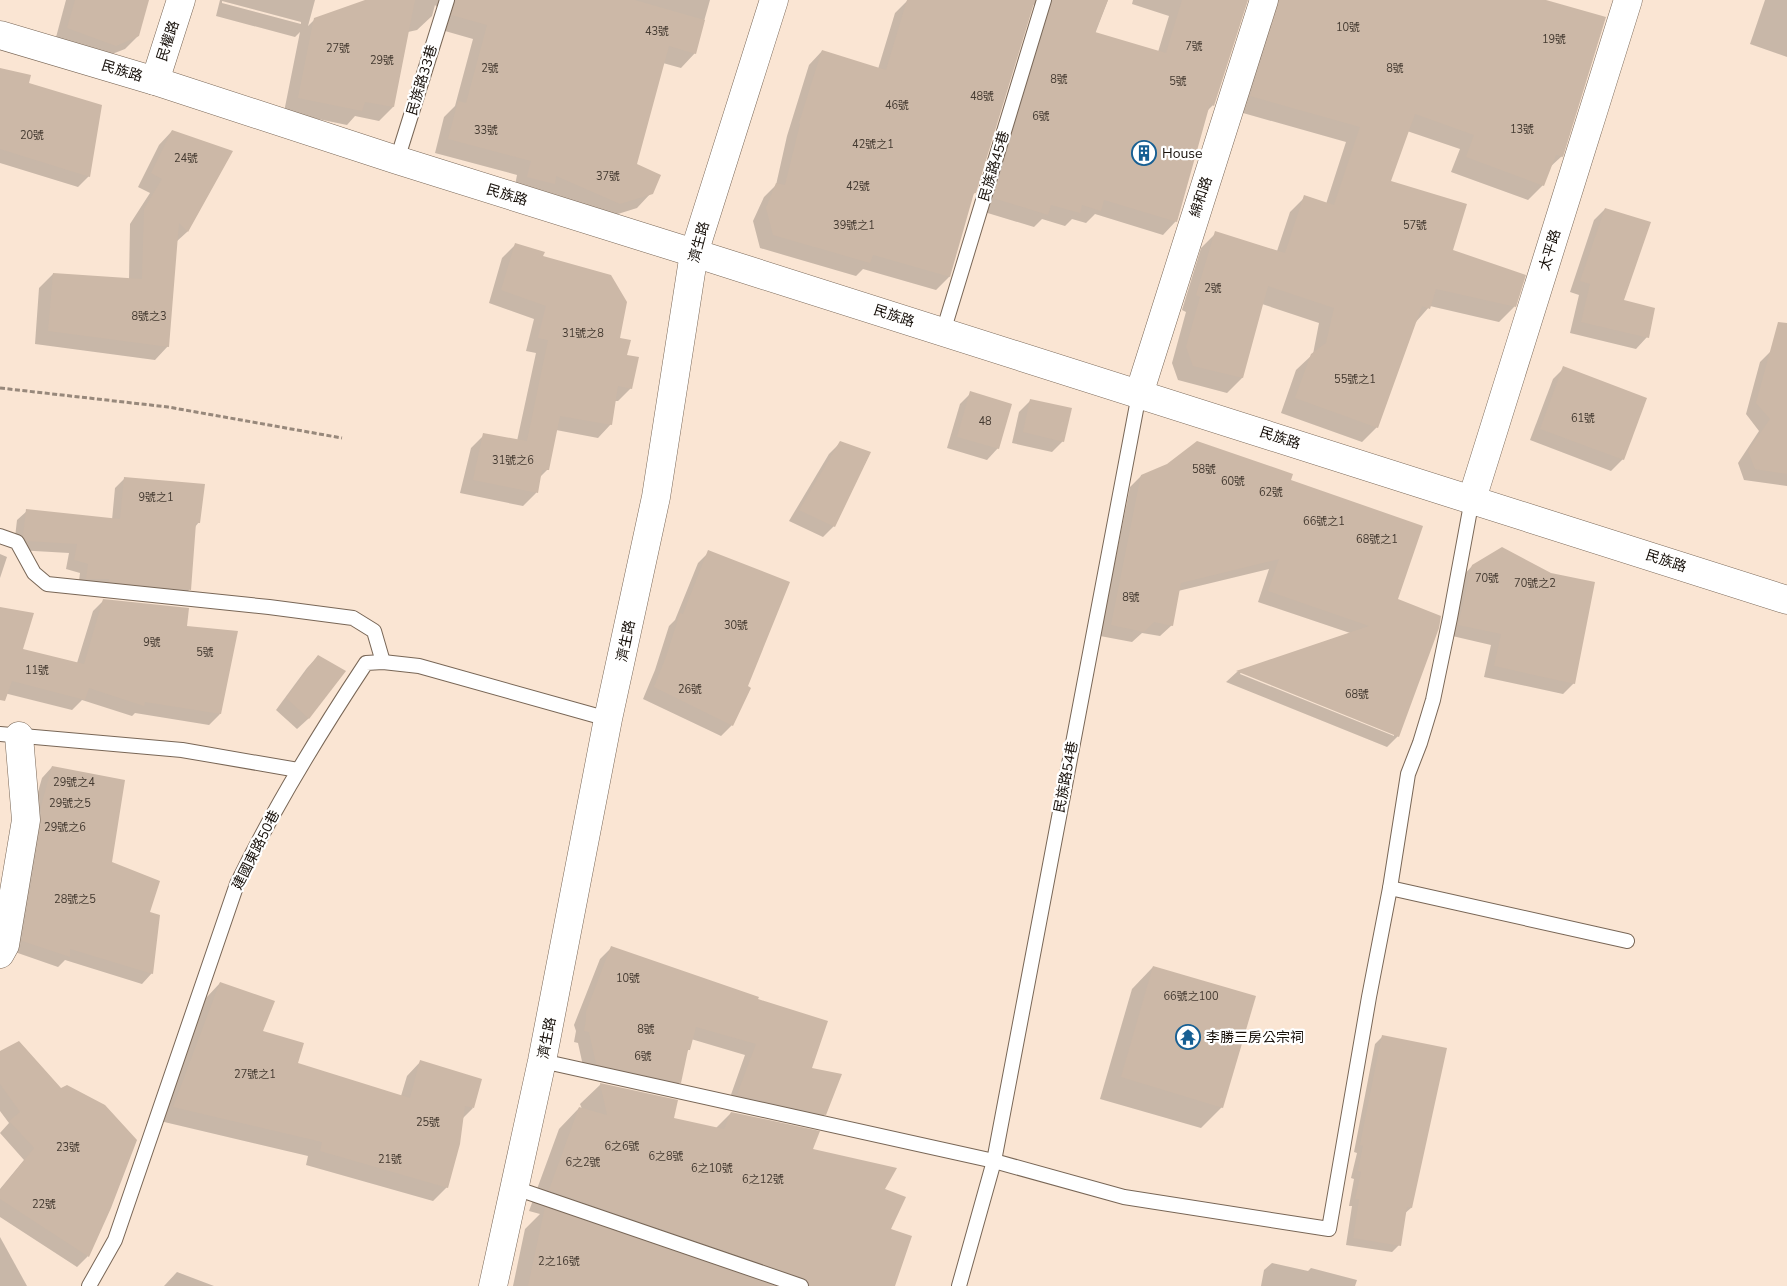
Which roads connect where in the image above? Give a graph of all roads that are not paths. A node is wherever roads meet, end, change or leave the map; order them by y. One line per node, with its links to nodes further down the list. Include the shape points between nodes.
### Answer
1 (181, 0): 8 (street, 民權路)
2 (448, 0): 9 (lane, 民族路33巷)
3 (774, 0): 10 (street, 濟生路)
4 (1044, 0): 11 (lane, 民族路45巷)
5 (1264, 0): 12 (street, 綿和路)
6 (1628, 0): 13 (street, 太平路)
7 (0, 34): 8 (street, 民族路)
8 (155, 81): 9 (street, 民族路)
9 (397, 160): 10 (street, 民族路)
10 (694, 253): 11 (street, 民族路); 17 (street, 濟生路, via 656,497)
11 (943, 332): 12 (street, 民族路)
12 (1139, 394): 13 (street, 民族路); 24 (lane, 民族路54巷)
13 (1472, 499): 15 (street, 民族路); 20 (lane, via 1433,700 1408,774)
14 (0, 536): 16 (lane, via 17,542 34,573 47,584 353,618 374,632)
15 (1787, 600)
16 (383, 662): 17 (lane, 建國東路50巷, via 419,666); 19 (lane, 建國東路50巷, via 366,663)
17 (608, 720): 23 (street, 濟生路)
18 (9, 735): 19 (lane, via 182,750); 22 (street, via 26,820 5,945)
19 (298, 770): 26 (lane, 建國東路50巷, via 237,884 115,1240)
20 (1390, 888): 21 (lane); 24 (lane, via 1329,1229 1124,1197)
21 (1627, 941)
22 (0, 954)
23 (542, 1061): 24 (lane); 25 (street, 濟生路)
24 (994, 1161): 29 (lane, 民族路54巷)
25 (515, 1188): 27 (street, 濟生路); 28 (lane)
26 (89, 1286)
27 (493, 1286)
28 (801, 1286)
29 (959, 1286)

